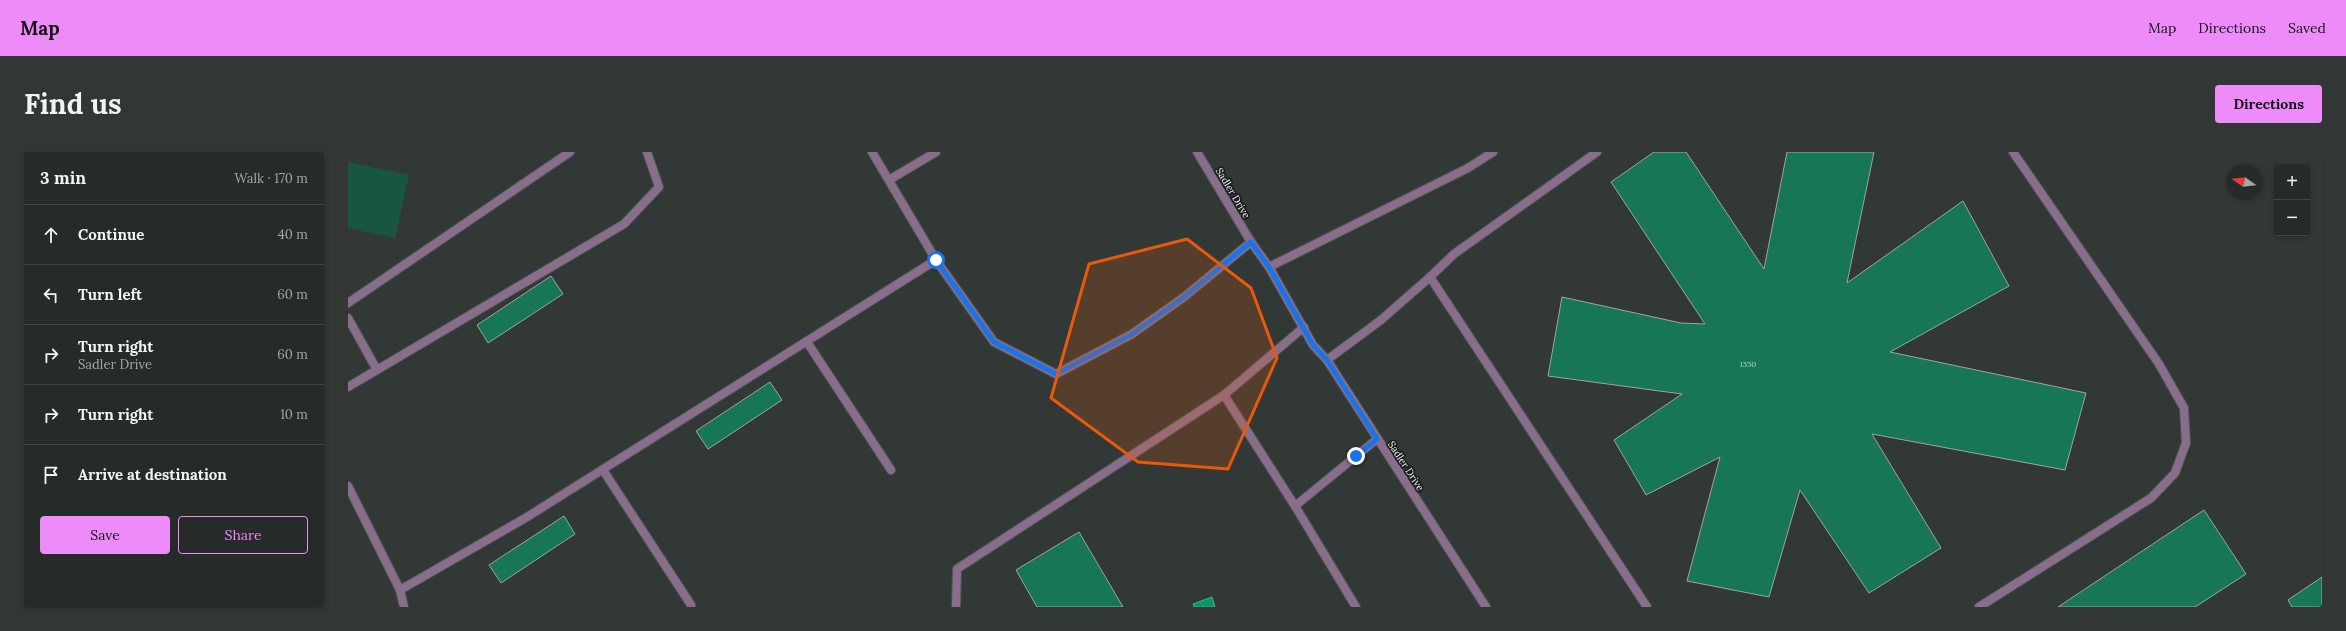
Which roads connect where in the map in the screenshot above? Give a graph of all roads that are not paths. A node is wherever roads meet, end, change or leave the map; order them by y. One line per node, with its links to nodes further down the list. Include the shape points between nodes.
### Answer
1 (570, 152): 14 (street)
2 (648, 152): 19 (street, via 659,187 624,224)
3 (872, 152): 9 (street)
4 (936, 152): 9 (street)
5 (1197, 152): 10 (street, Sadler Drive)
6 (1493, 152): 12 (street, via 1468,168)
7 (1597, 152): 13 (street, via 1454,254)
8 (2013, 152): 34 (street, via 2159,364 2184,408 2186,443 2175,473 2150,498)
9 (889, 180): 11 (street)
10 (1251, 242): 11 (street, via 1184,297 1132,334 1056,374 994,342); 12 (street, Sadler Drive)
11 (936, 260): 17 (street)
12 (1269, 267): 16 (street, Sadler Drive)
13 (1430, 277): 18 (street, via 1381,320); 33 (street)
14 (348, 303)
15 (348, 318): 19 (street)
16 (1304, 327): 18 (street, Sadler Drive, via 1313,345); 21 (street)
17 (807, 342): 23 (street); 24 (street)
18 (1327, 360): 22 (street, Sadler Drive)
19 (377, 370): 20 (street)
20 (348, 387)
21 (1224, 395): 26 (street); 30 (street, via 957,569)
22 (1377, 439): 26 (street); 32 (street, Sadler Drive)
23 (603, 470): 27 (street); 28 (street)
24 (891, 470)
25 (348, 486): 27 (street)
26 (1295, 506): 31 (street)
27 (400, 590): 29 (street)
28 (691, 605)
29 (404, 607)
30 (956, 607)
31 (1356, 607)
32 (1486, 607)
33 (1647, 607)
34 (1979, 607)

